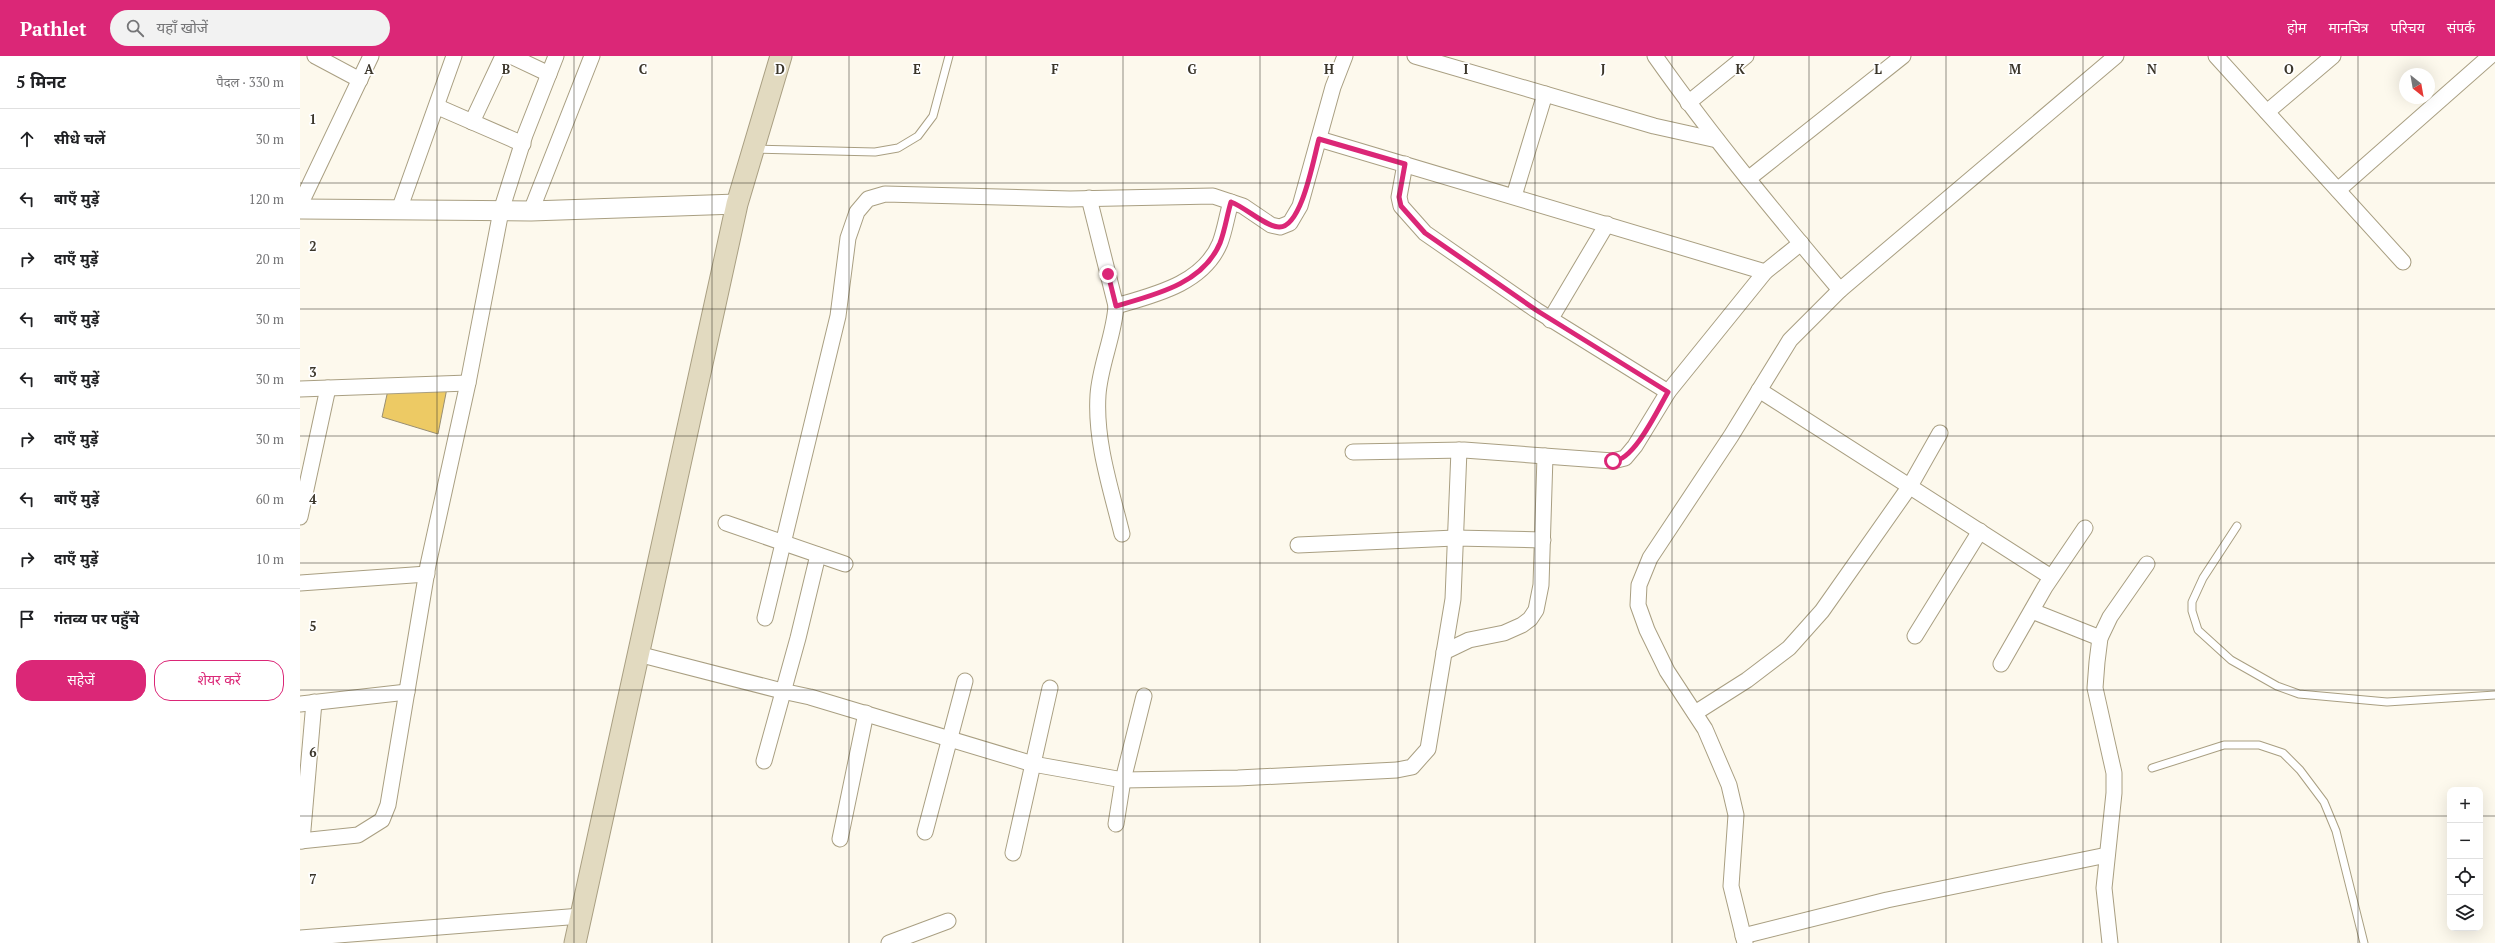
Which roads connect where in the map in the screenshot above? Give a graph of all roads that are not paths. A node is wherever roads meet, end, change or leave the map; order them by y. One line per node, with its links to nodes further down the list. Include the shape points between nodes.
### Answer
1 (315, 56): 20 (street)
2 (371, 56): 20 (street)
3 (454, 56): 23 (street)
4 (503, 56): 25 (street)
5 (511, 56): 19 (street)
6 (556, 56): 19 (street)
7 (592, 56): 41 (street)
8 (781, 56): 29 (main road)
9 (949, 56): 29 (lane, via 933,116 918,136 898,148 875,152)
10 (1345, 56): 26 (street, via 1333,87)
11 (1655, 56): 22 (street)
12 (1746, 56): 22 (street)
13 (1903, 56): 31 (street)
14 (2116, 56): 46 (street)
15 (2216, 56): 24 (street)
16 (2333, 56): 24 (street)
17 (2490, 56): 32 (street)
18 (1424, 57): 21 (street)
19 (549, 74): 28 (street)
20 (360, 80): 37 (street)
21 (1545, 94): 27 (street, via 1654,126); 33 (street)
22 (1688, 103): 27 (street)
23 (438, 106): 25 (street); 39 (street)
24 (2267, 112): 32 (street)
25 (472, 122): 28 (street)
26 (1319, 139): 30 (street); 35 (street, via 1300,206 1290,223 1280,227 1271,225 1244,206)
27 (1718, 140): 31 (street)
28 (523, 144): 40 (street)
29 (754, 149): 36 (main road)
30 (1405, 164): 33 (street); 48 (street, via 1399,197 1401,206 1415,224)
31 (1748, 179): 43 (street)
32 (2338, 190): 44 (street)
33 (1514, 196): 42 (street)
34 (1089, 198): 35 (street, via 1213,196); 47 (street); 67 (street, via 885,194 868,199 857,212 848,238 838,316)
35 (1231, 202): 47 (street, via 1220,244 1207,264 1189,280)
36 (736, 204): 41 (street); 80 (main road)
37 (300, 205)
38 (300, 210): 39 (street)
39 (399, 210): 40 (street)
40 (501, 211): 41 (street); 49 (street)
41 (531, 211)
42 (1608, 224): 45 (street); 48 (street)
43 (1801, 243): 45 (street); 46 (street)
44 (2403, 262)
45 (1765, 272): 53 (street)
46 (1840, 290): 52 (street, via 1790,340)
47 (1116, 306): 64 (street, via 1115,322 1098,396 1102,449)
48 (1550, 320): 53 (street)
49 (468, 383): 51 (street); 72 (street)
50 (300, 388): 51 (street)
51 (328, 388): 59 (street)
52 (1759, 390): 58 (street); 90 (street, via 1650,558 1639,585 1638,605 1646,630 1667,671)
53 (1668, 392): 57 (street, via 1625,458 1613,461)
54 (1940, 433): 58 (street)
55 (1459, 450): 56 (street); 57 (street); 65 (street)
56 (1353, 452)
57 (1545, 456): 66 (street)
58 (1910, 486): 63 (street); 90 (street, via 1822,611 1789,648 1747,680)
59 (300, 517)
60 (726, 523): 67 (street)
61 (2237, 526): 86 (lane, via 2203,578 2192,602 2198,630 2231,660 2277,686 2299,694 2387,702)
62 (2085, 528): 73 (street)
63 (1980, 531): 73 (street); 77 (street)
64 (1122, 534)
65 (1456, 538): 66 (street); 68 (street); 79 (street, via 1453,599)
66 (1543, 540): 79 (street, via 1541,585 1536,610 1530,619 1504,633 1469,640)
67 (782, 542): 69 (street); 76 (street)
68 (1298, 545)
69 (818, 555): 70 (street); 84 (street)
70 (845, 564)
71 (2147, 564): 78 (street, via 2110,617)
72 (427, 574): 74 (street); 85 (street)
73 (2052, 577): 75 (street)
74 (300, 583)
75 (2032, 611): 78 (street); 81 (street)
76 (765, 618)
77 (1915, 636)
78 (2100, 638): 101 (street, via 2095,688 2114,773)
79 (1444, 652): 95 (street, via 1428,749 1412,767 1262,777)
80 (638, 654): 84 (street); 102 (main road)
81 (2001, 664)
82 (965, 681): 91 (street)
83 (1050, 688): 93 (street)
84 (782, 691): 89 (street); 92 (street)
85 (407, 692): 88 (street); 99 (street, via 388,806 382,820 358,834)
86 (2495, 695)
87 (1144, 696): 95 (street)
88 (307, 703): 99 (street)
89 (866, 713): 91 (street); 98 (street)
90 (1695, 713): 105 (street, via 1705,729 1726,779 1736,815 1730,875)
91 (951, 739): 93 (street); 97 (street)
92 (764, 760)
93 (1033, 764): 95 (street); 100 (street)
94 (2152, 768): 109 (lane, via 2224,745 2259,745 2283,753 2300,770 2324,802 2336,831)
95 (1123, 780): 96 (street)
96 (1116, 824)
97 (925, 832)
98 (840, 839)
99 (301, 841)
100 (1013, 853)
101 (2107, 855): 105 (street, via 1887,900); 108 (street, via 2104,888)
102 (581, 916): 104 (street); 106 (main road)
103 (948, 921): 107 (street)
104 (300, 938)
105 (1744, 940)
106 (575, 943)
107 (889, 943)
108 (2110, 943)
109 (2364, 943)

